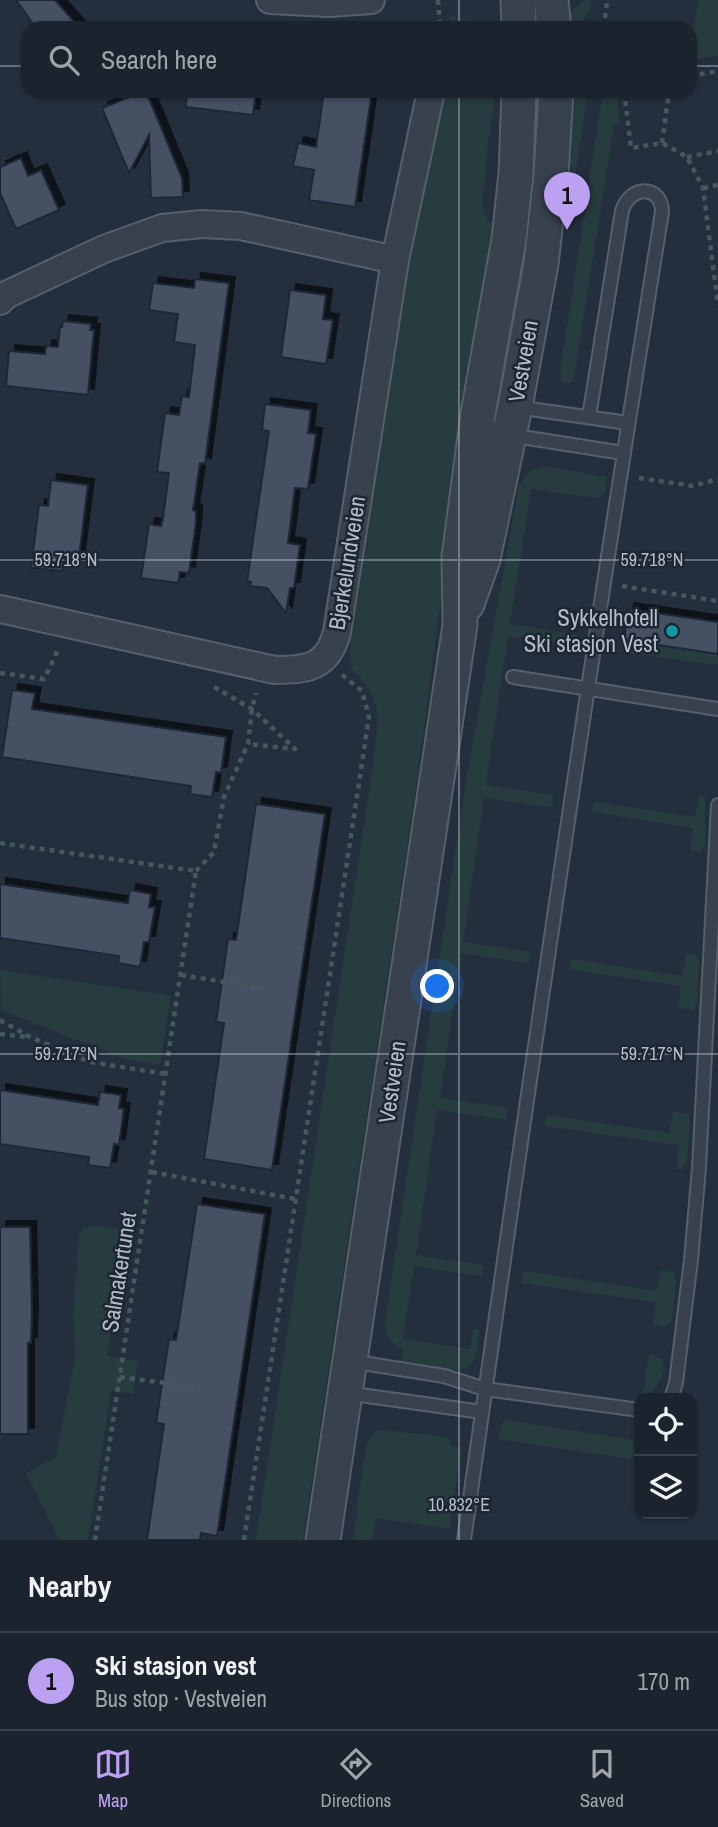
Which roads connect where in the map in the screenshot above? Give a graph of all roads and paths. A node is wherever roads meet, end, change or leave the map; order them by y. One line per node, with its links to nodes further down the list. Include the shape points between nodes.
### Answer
1 (270, 0): 2 (street)
2 (277, 0): 3 (street)
3 (371, 0)
4 (438, 0): 8 (path)
5 (518, 0): 9 (street)
6 (551, 0): 10 (street)
7 (607, 0): 11 (path)
8 (440, 21)
9 (519, 21)
10 (553, 21)
11 (605, 21)
12 (718, 71): 13 (path)
13 (697, 75)
14 (430, 98): 24 (street, Bjerkelundveien)
15 (519, 98): 27 (street, Vestveien)
16 (555, 98): 27 (street, Vestveien, via 541,264)
17 (625, 98): 19 (path, via 631,148)
18 (668, 98): 19 (path)
19 (662, 143): 21 (path)
20 (718, 151): 21 (path)
21 (687, 156): 23 (path)
22 (718, 185): 23 (path)
23 (703, 188): 26 (path)
24 (395, 260): 25 (street, via 241,226 162,228 104,249); 37 (street, Bjerkelundveien, via 337,632)
25 (0, 301)
26 (718, 305)
27 (501, 415): 28 (lane); 30 (lane); 58 (street, Vestveien, via 459,557 460,625)
28 (589, 417): 29 (lane); 29 (lane, via 622,211 632,194 647,192 659,200 662,212)
29 (628, 423): 30 (lane)
30 (624, 453): 42 (lane)
31 (638, 478): 32 (path, via 693,486)
32 (718, 479)
33 (621, 586): 34 (path)
34 (718, 601)
35 (0, 609): 37 (street, Bjerkelundveien, via 275,670 306,669)
36 (59, 649): 38 (path, via 44,679)
37 (325, 658): 56 (path, via 362,691 369,717)
38 (0, 673)
39 (513, 677): 42 (lane)
40 (259, 683): 43 (path, Salmakertunet)
41 (211, 685): 43 (path)
42 (588, 689): 44 (lane); 60 (lane)
43 (252, 709): 45 (path, Salmakertunet); 45 (path, via 295,749)
44 (718, 709)
45 (248, 744): 48 (path, Salmakertunet, via 224,797 214,852)
46 (718, 805): 61 (lane, via 699,1168)
47 (0, 843): 48 (path)
48 (197, 871): 49 (path, Salmakertunet)
49 (181, 975): 50 (path); 54 (path, Salmakertunet)
50 (267, 989)
51 (0, 1020): 53 (path)
52 (0, 1034): 53 (path)
53 (30, 1037): 54 (path, via 90,1062)
54 (166, 1074): 55 (path, Salmakertunet)
55 (152, 1172): 56 (path); 57 (path, Salmakertunet)
56 (296, 1199): 65 (path)
57 (120, 1377): 59 (path); 64 (path, Salmakertunet)
58 (348, 1377): 60 (lane, via 444,1376); 63 (lane); 66 (street, Vestveien)
59 (196, 1387)
60 (485, 1389): 62 (lane); 63 (lane)
61 (673, 1393)
62 (634, 1409)
63 (482, 1412): 67 (lane)
64 (95, 1540)
65 (244, 1540)
66 (323, 1540)
67 (464, 1540)

